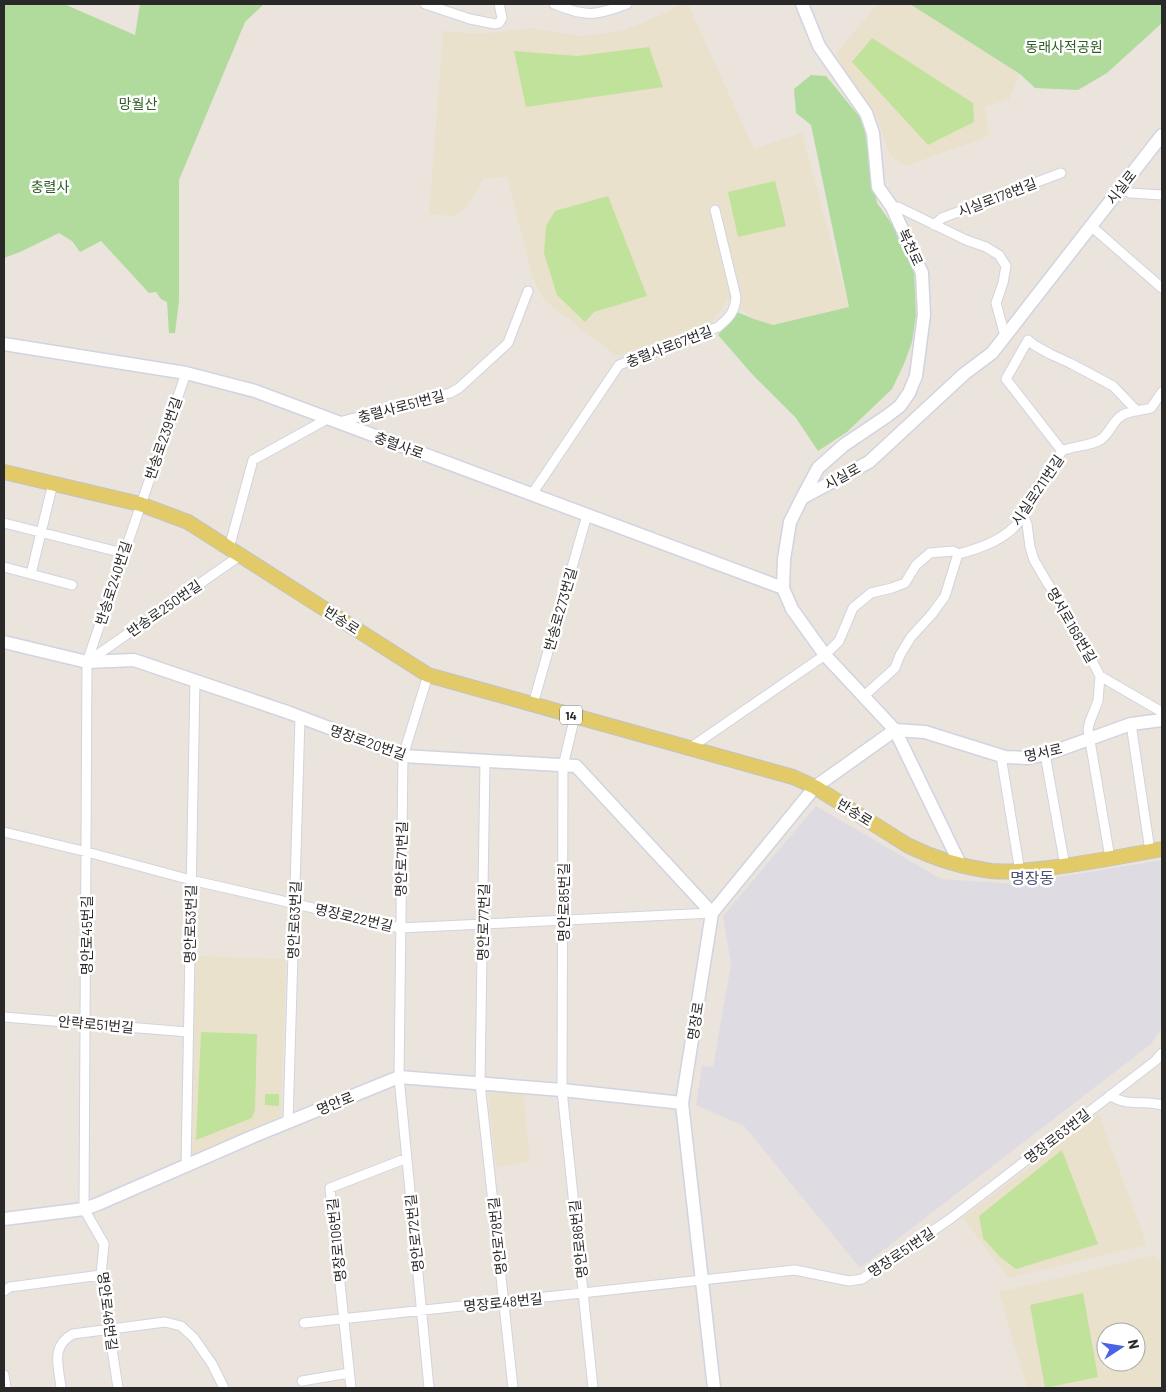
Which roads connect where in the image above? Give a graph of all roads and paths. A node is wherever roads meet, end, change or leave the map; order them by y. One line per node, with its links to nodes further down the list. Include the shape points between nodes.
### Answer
1 (425, 4): 2 (street, via 495,24 502,18)
2 (499, 4)
3 (554, 4): 4 (street, via 576,13 592,15)
4 (627, 4)
5 (801, 5): 12 (street, 복천로, via 819,46 866,113 874,133 878,187)
6 (1162, 135): 7 (street, 시실로)
7 (1158, 146): 9 (street, 시실로)
8 (1061, 173): 13 (street, 시실로178번길, via 942,218)
9 (1122, 186): 10 (street, via 1130,193); 14 (street, 시실로)
10 (1162, 195)
11 (715, 210): 26 (street, 충렬사로67번길, via 736,297 730,317 718,327 618,365)
12 (894, 210): 13 (street, 시실로178번길, via 898,207); 27 (street, 복천로, via 922,273 924,315 916,376 900,406 844,445 818,468)
13 (934, 225): 17 (street, 시실로178번길, via 1000,255 1006,266 996,303)
14 (1091, 226): 15 (street); 17 (street, 시실로)
15 (1162, 288)
16 (528, 291): 22 (street, 충렬사로51번길, via 508,343 459,388 450,393)
17 (1005, 336): 27 (street, 시실로, via 992,353 964,374 869,462)
18 (4, 344): 19 (street, 충렬사로)
19 (186, 373): 22 (street, 충렬사로, via 255,391); 28 (street, 반송로239번길)
20 (1162, 392): 21 (street, 시실로211번길, via 1151,408)
21 (1137, 411): 23 (street, 시실로211번길, via 1120,417 1103,438 1088,445); 23 (street, via 1113,386 1028,340 1006,379)
22 (334, 420): 26 (street, 충렬사로); 33 (street, 충렬사로51번길, via 253,460)
23 (1062, 450): 30 (street, 시실로211번길)
24 (4, 472): 25 (main road, 반송로 / 14)
25 (53, 484): 28 (main road, 반송로 / 14); 32 (street)
26 (532, 494): 29 (street, 충렬사로)
27 (802, 498): 39 (street, via 790,522)
28 (140, 504): 33 (main road, 반송로 / 14, via 188,522); 34 (street, 반송로240번길)
29 (587, 515): 39 (street, 충렬사로); 47 (street, 반송로273번길)
30 (1023, 515): 35 (street, 시실로211번길, via 992,543); 44 (street, 명서로168번길, via 1034,560 1064,607)
31 (4, 523): 32 (street)
32 (41, 532): 34 (street); 37 (street)
33 (235, 551): 42 (street, 반송로250번길); 43 (main road, 반송로 / 14)
34 (123, 553): 42 (street, 반송로240번길)
35 (958, 554): 41 (street, 시실로211번길, via 953,551 930,553 905,583 871,593 852,608 839,641); 46 (street, via 945,596 911,636 895,668)
36 (4, 567): 37 (street)
37 (31, 574): 38 (street)
38 (72, 585)
39 (783, 588): 41 (street, via 792,610)
40 (4, 642): 42 (street, 명장로20번길)
41 (825, 655): 46 (street); 55 (street)
42 (87, 662): 45 (street, 명장로20번길, via 134,660); 64 (street, 명안로45번길)
43 (428, 676): 47 (main road, 반송로 / 14); 57 (street, 명안로71번길)
44 (1100, 676): 48 (street); 54 (street, 명서로168번길, via 1098,701 1090,722)
45 (195, 681): 50 (street, 명장로20번길); 69 (street, 명안로53번길)
46 (864, 696): 53 (street)
47 (533, 704): 49 (main road, 반송로 / 14)
48 (1162, 712)
49 (575, 716): 55 (main road, 반송로 / 14); 60 (street, 명안로85번길)
50 (300, 718): 57 (street, 명장로20번길); 70 (street, 명안로63번길)
51 (1162, 720): 52 (street, 명서로)
52 (1131, 724): 54 (street, 명서로); 63 (street, 반송로)
53 (894, 730): 58 (street, 명서로, via 925,732); 61 (street); 66 (street)
54 (1090, 738): 56 (street, 명서로); 65 (street)
55 (690, 748): 61 (main road, 반송로 / 14, via 793,777)
56 (1045, 754): 58 (street, 명서로, via 1028,758); 67 (street)
57 (403, 756): 59 (street, 명장로20번길); 74 (street, 명안로71번길)
58 (1001, 756): 68 (street)
59 (485, 761): 60 (street, 명장로20번길); 73 (street, 명안로77번길)
60 (563, 766): 71 (street, 명장로20번길, via 576,766); 72 (street, 명안로85번길)
61 (815, 787): 66 (main road, 반송로 / 14, via 907,844); 71 (street)
62 (4, 832): 64 (street, 명장로22번길)
63 (1156, 850): 65 (main road, 반송로 / 14)
64 (87, 852): 69 (street, 명장로22번길); 76 (street, 명안로45번길)
65 (1110, 858): 67 (main road, 반송로 / 14)
66 (961, 866): 68 (main road, 반송로 / 14)
67 (1065, 866): 68 (main road, 반송로 / 14)
68 (1020, 872)
69 (191, 880): 70 (street, 명장로22번길); 77 (street, 명안로53번길)
70 (294, 904): 74 (street, 명장로22번길); 85 (street, 명안로63번길)
71 (712, 913): 72 (street, 명장로22번길); 83 (street, 명장로)
72 (563, 922): 73 (street, 명장로22번길); 81 (street, 명안로85번길)
73 (483, 925): 74 (street, 명장로22번길); 80 (street, 명안로77번길)
74 (400, 928): 79 (street, 명안로71번길)
75 (4, 1016): 76 (street, 안락로51번길)
76 (86, 1023): 77 (street, 안락로51번길); 88 (street, 명안로45번길)
77 (188, 1032): 87 (street, 명안로53번길)
78 (1162, 1053): 82 (street, 명장로63번길)
79 (399, 1077): 80 (street, 명안로); 85 (street, 명안로); 86 (street, 명안로72번길)
80 (480, 1083): 81 (street, 명안로); 95 (street, 명안로78번길)
81 (562, 1090): 83 (street, 명안로); 94 (street, 명안로86번길)
82 (1110, 1096): 84 (street, via 1116,1100); 90 (street, 명장로63번길)
83 (682, 1102): 92 (street, 명장로)
84 (1162, 1105)
85 (288, 1122): 87 (street, 명안로)
86 (407, 1158): 96 (street, 명안로72번길); 97 (street, 명장로106번길, via 330,1188)
87 (186, 1167): 88 (street, 명안로)
88 (84, 1208): 89 (street, 명안로); 91 (street, 명안로46번길, via 104,1244)
89 (4, 1219)
90 (950, 1219): 92 (street, 명장로51번길, via 862,1279 849,1281 795,1270)
91 (101, 1275): 93 (street, via 10,1287); 99 (street, 명안로46번길)
92 (702, 1280): 94 (street, 명장로48번길); 111 (street, 명장로)
93 (4, 1291)
94 (583, 1293): 95 (street, 명장로48번길); 110 (street, 명안로86번길)
95 (504, 1302): 96 (street, 명장로48번길); 109 (street, 명안로78번길)
96 (422, 1310): 97 (street, 명장로48번길); 108 (street, 명안로72번길)
97 (344, 1319): 98 (street, 명장로48번길); 100 (street, 명장로106번길)
98 (304, 1323)
99 (109, 1329): 104 (street, via 73,1334 64,1339 57,1355); 105 (street, 명안로46번길); 106 (street, via 165,1322 181,1326 194,1338)
100 (349, 1373): 102 (street); 107 (street, 명장로106번길)
101 (4, 1375): 103 (street)
102 (302, 1381)
103 (6, 1388)
104 (61, 1388)
105 (118, 1388)
106 (224, 1388)
107 (351, 1388)
108 (429, 1388)
109 (513, 1388)
110 (593, 1388)
111 (714, 1388)

